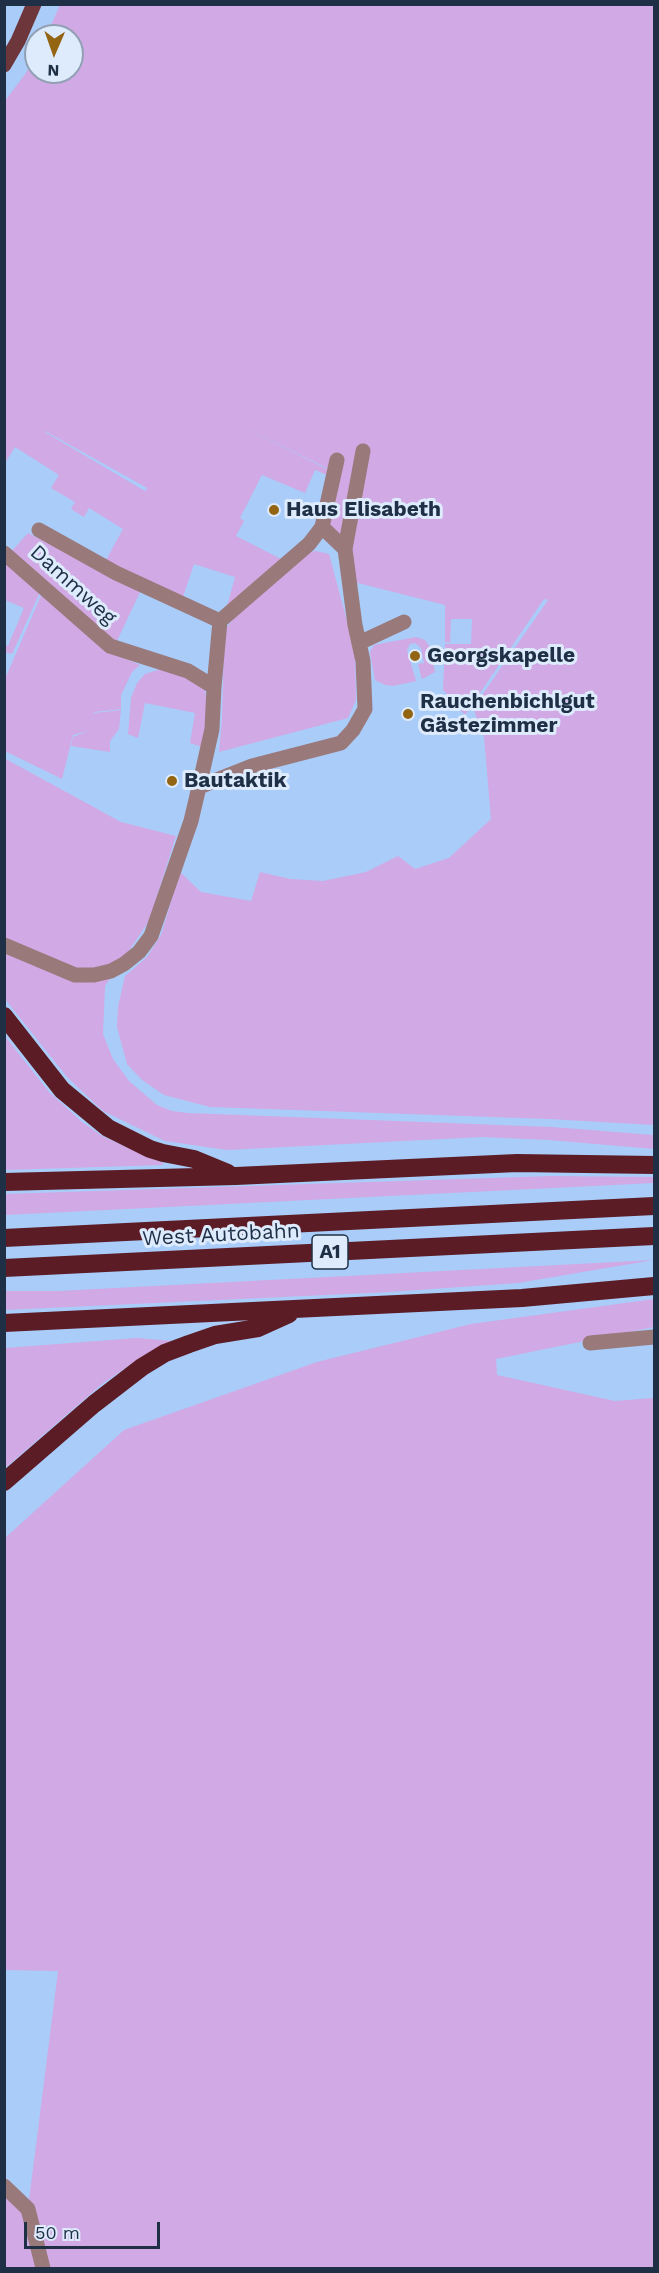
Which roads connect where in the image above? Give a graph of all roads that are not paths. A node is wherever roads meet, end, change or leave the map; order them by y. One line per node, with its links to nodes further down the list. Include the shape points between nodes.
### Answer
1 (34, 4): 2 (main road)
2 (4, 65)
3 (363, 451): 7 (street)
4 (337, 460): 5 (street)
5 (322, 526): 7 (street); 9 (street, via 309,544)
6 (39, 530): 9 (street, via 116,573)
7 (345, 549): 11 (street)
8 (4, 553): 12 (street, Dammweg, via 110,646 188,671)
9 (220, 621): 12 (street)
10 (404, 622): 11 (street)
11 (359, 643): 13 (street, via 364,709 341,742 252,766)
12 (214, 687): 13 (street, via 212,729)
13 (199, 787): 14 (street, via 171,883 151,936 139,952 111,971 75,975)
14 (4, 945)
15 (4, 1016): 17 (highway, via 62,1090 108,1128 156,1151 194,1159)
16 (654, 1165): 17 (highway, via 517,1162)
17 (236, 1176): 18 (highway)
18 (4, 1182)
19 (654, 1206): 21 (highway, West Autobahn / A1)
20 (654, 1236): 22 (highway, West Autobahn / A1)
21 (4, 1238)
22 (4, 1268)
23 (654, 1286): 24 (highway, via 522,1298)
24 (301, 1309): 25 (highway); 28 (highway, via 258,1328 215,1335 157,1358 102,1397)
25 (4, 1323)
26 (654, 1337): 27 (street)
27 (591, 1343)
28 (4, 1482)
29 (4, 2186): 30 (street, via 28,2209)
30 (44, 2268)

